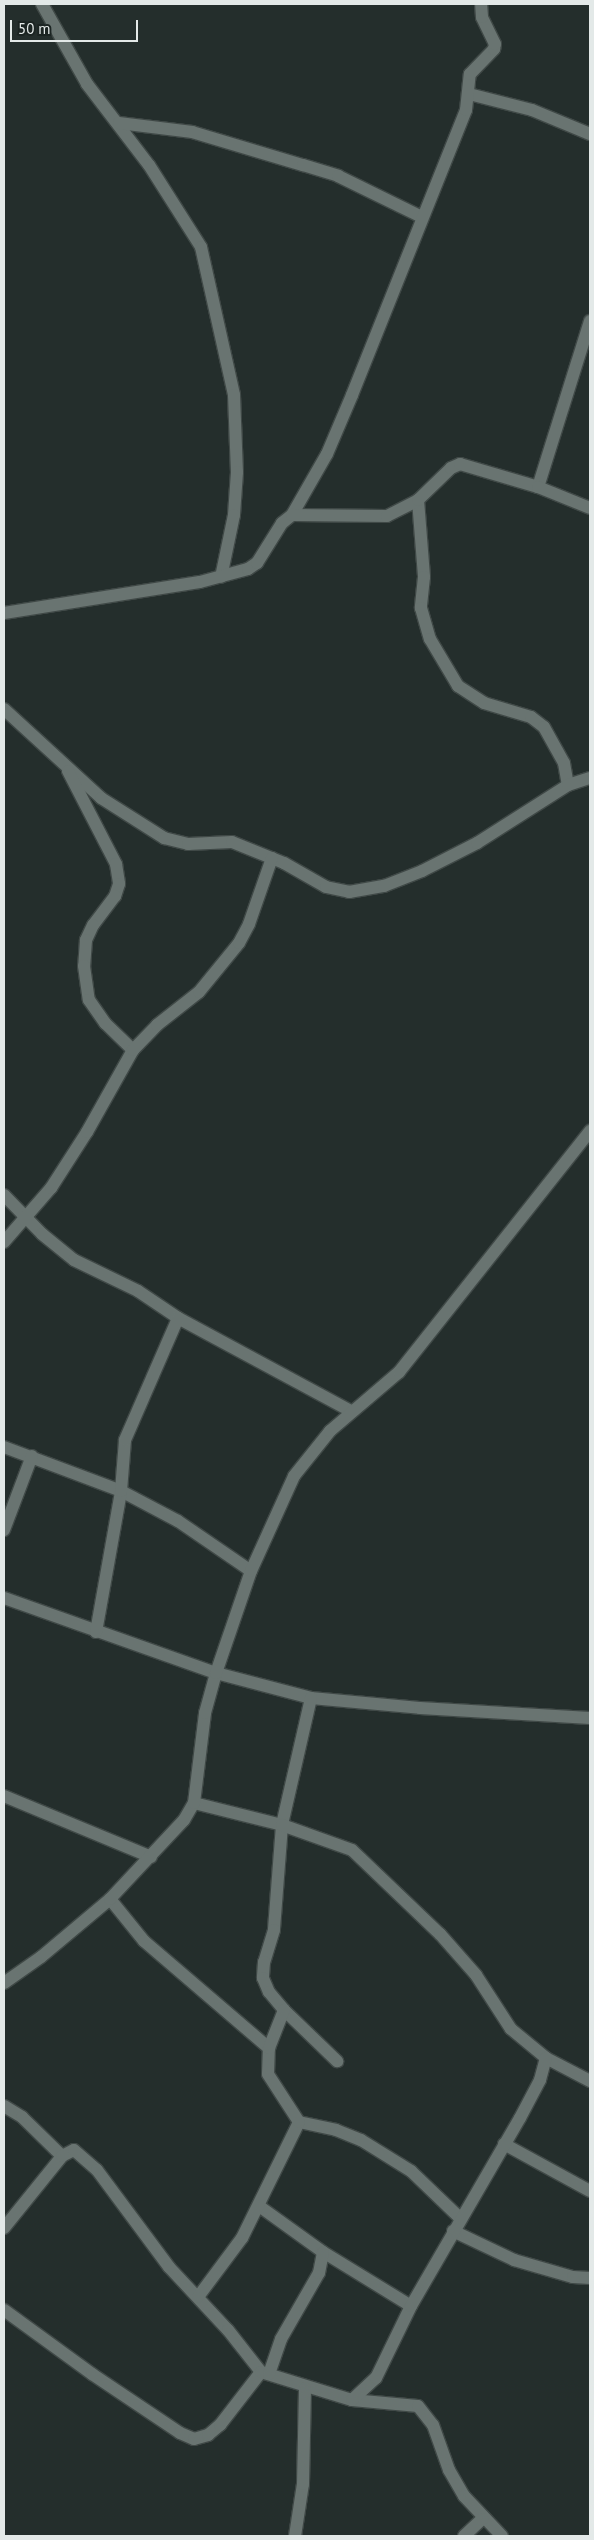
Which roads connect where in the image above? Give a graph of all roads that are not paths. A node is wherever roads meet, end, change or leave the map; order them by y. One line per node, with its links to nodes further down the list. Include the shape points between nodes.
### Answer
1 (42, 4): 4 (street, via 86,84)
2 (481, 4): 3 (street, via 482,17 495,44 470,74)
3 (468, 94): 5 (street, via 532,110); 6 (street, via 466,110)
4 (120, 123): 6 (street, via 192,132 303,165 338,176); 13 (street, via 201,247 220,322 234,395 237,472 234,514)
5 (590, 134)
6 (422, 217): 12 (street, via 327,454)
7 (590, 321): 8 (street)
8 (586, 342): 9 (street)
9 (538, 487): 10 (street, via 460,464 451,468); 11 (street)
10 (418, 500): 12 (street, via 378,517); 18 (street, via 424,577 421,608 430,639 458,686 484,703 531,717 544,727 564,763)
11 (590, 508)
12 (292, 515): 13 (street, via 282,523 254,567)
13 (221, 577): 14 (street)
14 (4, 613)
15 (4, 709): 16 (street)
16 (64, 764): 19 (street, via 101,798 164,838 188,844 232,842); 20 (street, via 116,864 119,884 115,896 86,940 84,966 89,1000)
17 (590, 778): 18 (street)
18 (568, 786): 19 (street, via 478,843 384,886 349,892 326,887)
19 (272, 858): 20 (street, via 249,924 238,943 199,992 157,1025)
20 (133, 1050): 23 (street, via 87,1132)
21 (590, 1131): 26 (street, via 420,1349 391,1381)
22 (4, 1195): 23 (street)
23 (27, 1219): 24 (street); 25 (street, via 74,1260 138,1291)
24 (4, 1242)
25 (178, 1318): 26 (street); 29 (street, via 125,1440)
26 (351, 1411): 31 (street, via 309,1454 294,1476)
27 (4, 1447): 28 (street)
28 (32, 1456): 29 (street); 30 (street)
29 (121, 1491): 31 (street, via 178,1521); 33 (street)
30 (4, 1530)
31 (251, 1571): 34 (street)
32 (4, 1598): 33 (street)
33 (96, 1632): 34 (street)
34 (216, 1673): 35 (street); 38 (street, via 205,1713)
35 (311, 1698): 36 (street); 39 (street)
36 (590, 1718)
37 (4, 1796): 40 (street)
38 (194, 1803): 39 (street); 40 (street, via 184,1820)
39 (282, 1824): 43 (street, via 274,1930 264,1962 263,1978 269,1992); 45 (street, via 352,1850 386,1880 476,1976 511,2029)
40 (151, 1857): 41 (street)
41 (110, 1899): 42 (street, via 41,1957); 44 (street, via 144,1941)
42 (5, 1981)
43 (284, 2010): 44 (street); 46 (street)
44 (269, 2048): 49 (street, via 271,2083)
45 (546, 2058): 47 (street); 50 (street, via 540,2080)
46 (337, 2061)
47 (590, 2081)
48 (4, 2106): 51 (street, via 22,2117)
49 (299, 2122): 53 (street); 54 (street, via 362,2140 411,2171)
50 (504, 2144): 52 (street); 54 (street)
51 (62, 2156): 55 (street); 59 (street, via 74,2150 97,2170 170,2267)
52 (590, 2191)
53 (259, 2206): 57 (street); 59 (street, via 224,2267)
54 (460, 2218): 56 (street)
55 (4, 2228)
56 (453, 2231): 58 (street, via 514,2260 573,2277); 60 (street)
57 (323, 2252): 60 (street); 62 (street, via 319,2273)
58 (590, 2278)
59 (198, 2297): 62 (street)
60 (411, 2306): 64 (street, via 376,2378)
61 (4, 2310): 62 (street, via 92,2374 180,2433 194,2438 208,2434 220,2425)
62 (265, 2373): 63 (street)
63 (305, 2388): 64 (street); 66 (street, via 303,2484)
64 (352, 2400): 65 (street, via 408,2404 424,2412 434,2425 449,2470)
65 (482, 2519): 67 (street); 68 (street)
66 (295, 2536)
67 (464, 2536)
68 (502, 2536)

